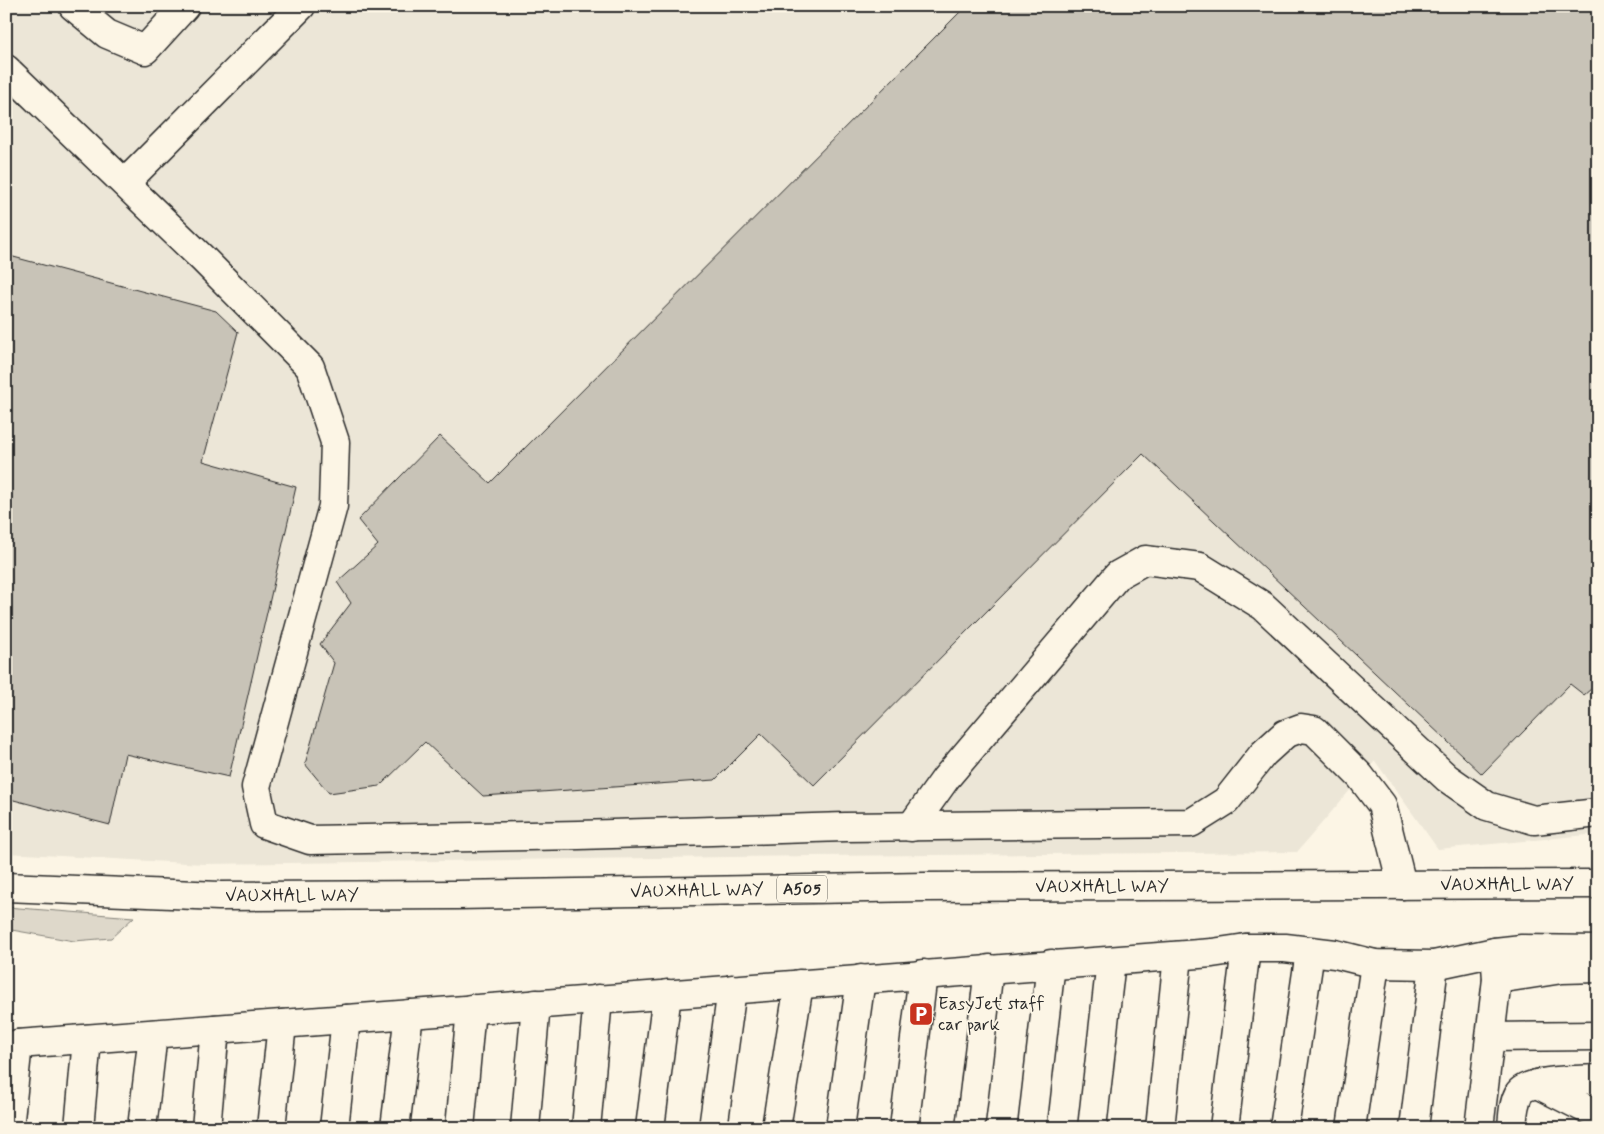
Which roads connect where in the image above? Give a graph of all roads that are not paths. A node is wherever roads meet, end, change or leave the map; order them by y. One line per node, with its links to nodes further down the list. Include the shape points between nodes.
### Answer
1 (73, 6): 3 (main road, via 107,34 145,50)
2 (300, 6): 5 (main road)
3 (183, 7)
4 (6, 68): 5 (main road)
5 (124, 183): 7 (main road, via 310,367 335,442 333,506 256,788 264,824 310,840)
6 (1598, 813): 7 (main road, via 1534,820 1487,806 1447,778 1263,606 1200,568 1145,560 1118,575 946,778)
7 (910, 826): 9 (main road, via 1191,823 1226,801 1263,754 1285,734 1301,728 1314,730 1360,776 1382,805)
8 (1598, 884): 9 (main road, VAUXHALL WAY / A505)
9 (1402, 885): 10 (main road, VAUXHALL WAY / A505, via 219,896)
10 (6, 887)
11 (1246, 948): 13 (main road); 15 (main road); 62 (main road)
12 (1598, 950): 14 (main road)
13 (1310, 952): 18 (main road, via 1335,954); 63 (main road)
14 (1495, 952): 19 (main road); 24 (main road)
15 (1178, 956): 16 (main road); 61 (main road)
16 (1111, 961): 17 (main road); 60 (main road)
17 (1051, 964): 21 (main road); 59 (main road)
18 (1375, 964): 19 (main road); 64 (main road)
19 (1434, 965): 65 (main road)
20 (1598, 968): 24 (main road, via 1562,969)
21 (989, 969): 22 (main road); 58 (main road)
22 (923, 974): 23 (main road); 57 (main road)
23 (861, 979): 25 (main road); 56 (main road)
24 (1497, 979): 37 (main road)
25 (799, 984): 26 (main road); 55 (main road)
26 (732, 989): 27 (main road); 54 (main road)
27 (667, 994): 28 (main road); 53 (main road)
28 (598, 1000): 29 (main road); 52 (main road)
29 (536, 1004): 30 (main road); 51 (main road)
30 (471, 1009): 31 (main road); 50 (main road)
31 (409, 1014): 32 (main road); 49 (main road)
32 (346, 1019): 33 (main road); 48 (main road)
33 (282, 1024): 34 (main road); 47 (main road)
34 (215, 1029): 35 (main road); 46 (main road)
35 (153, 1034): 38 (main road); 45 (main road)
36 (1598, 1036): 37 (main road)
37 (1491, 1037): 66 (main road)
38 (87, 1039): 39 (main road); 44 (main road)
39 (12, 1046): 43 (main road)
40 (1598, 1079): 41 (main road)
41 (1537, 1084): 42 (main road); 67 (main road, via 1519,1092)
42 (1598, 1115)
43 (10, 1128)
44 (79, 1128)
45 (142, 1128)
46 (206, 1128)
47 (271, 1128)
48 (334, 1128)
49 (395, 1128)
50 (460, 1128)
51 (526, 1128)
52 (586, 1128)
53 (650, 1128)
54 (713, 1128)
55 (776, 1128)
56 (840, 1128)
57 (904, 1128)
58 (970, 1128)
59 (1032, 1128)
60 (1092, 1128)
61 (1160, 1128)
62 (1224, 1128)
63 (1284, 1128)
64 (1351, 1128)
65 (1414, 1128)
66 (1479, 1128)
67 (1512, 1128)

